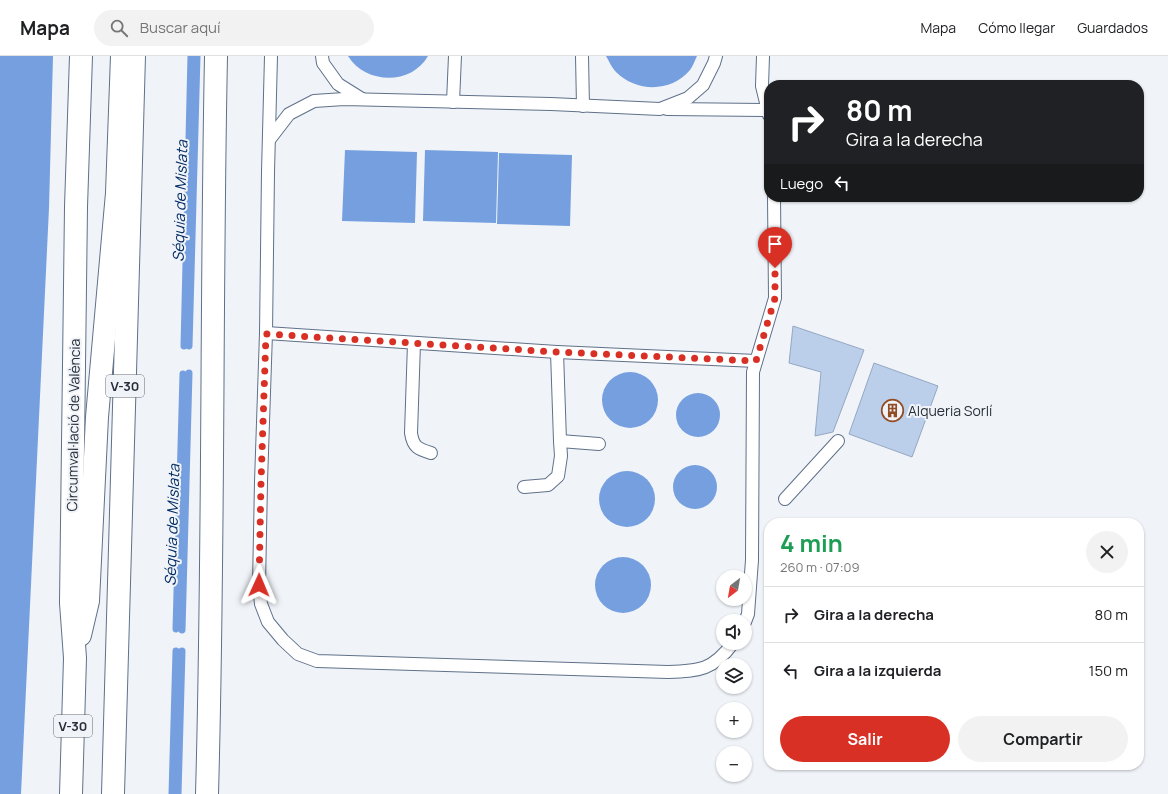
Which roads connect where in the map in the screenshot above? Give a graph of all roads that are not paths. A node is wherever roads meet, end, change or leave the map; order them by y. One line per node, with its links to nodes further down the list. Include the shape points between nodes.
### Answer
1 (81, 56): 31 (main road, Circumval·lació de València / V-30, via 76,215 71,603)
2 (122, 56): 31 (main road, via 117,193 97,417 88,601)
3 (134, 56): 33 (main road, V-30)
4 (216, 56): 34 (main road)
5 (271, 56): 17 (lane)
6 (322, 56): 12 (lane, via 338,84)
7 (455, 56): 13 (lane)
8 (582, 56): 14 (lane)
9 (716, 56): 15 (lane, via 703,84 688,98)
10 (763, 56): 11 (lane)
11 (764, 95)
12 (363, 100): 13 (lane); 17 (lane, via 314,101 288,114)
13 (453, 102): 14 (lane)
14 (583, 106): 15 (lane)
15 (660, 109): 16 (lane)
16 (764, 113)
17 (269, 140): 19 (lane)
18 (774, 202): 22 (lane, via 775,298)
19 (266, 334): 20 (lane); 30 (lane, via 259,585 261,604 268,622 298,654 317,661 668,672 693,671 713,665)
20 (414, 343): 21 (lane); 26 (lane, via 412,441 418,449)
21 (557, 352): 22 (lane); 23 (lane)
22 (756, 361): 29 (lane, via 753,372 752,560)
23 (560, 441): 25 (lane); 27 (lane, via 558,476 548,485)
24 (838, 441): 28 (lane)
25 (599, 444)
26 (431, 453)
27 (524, 486)
28 (785, 499)
29 (748, 614)
30 (728, 650)
31 (75, 658): 32 (main road, Circumval·lació de València / V-30)
32 (71, 794)
33 (113, 794)
34 (207, 794)

